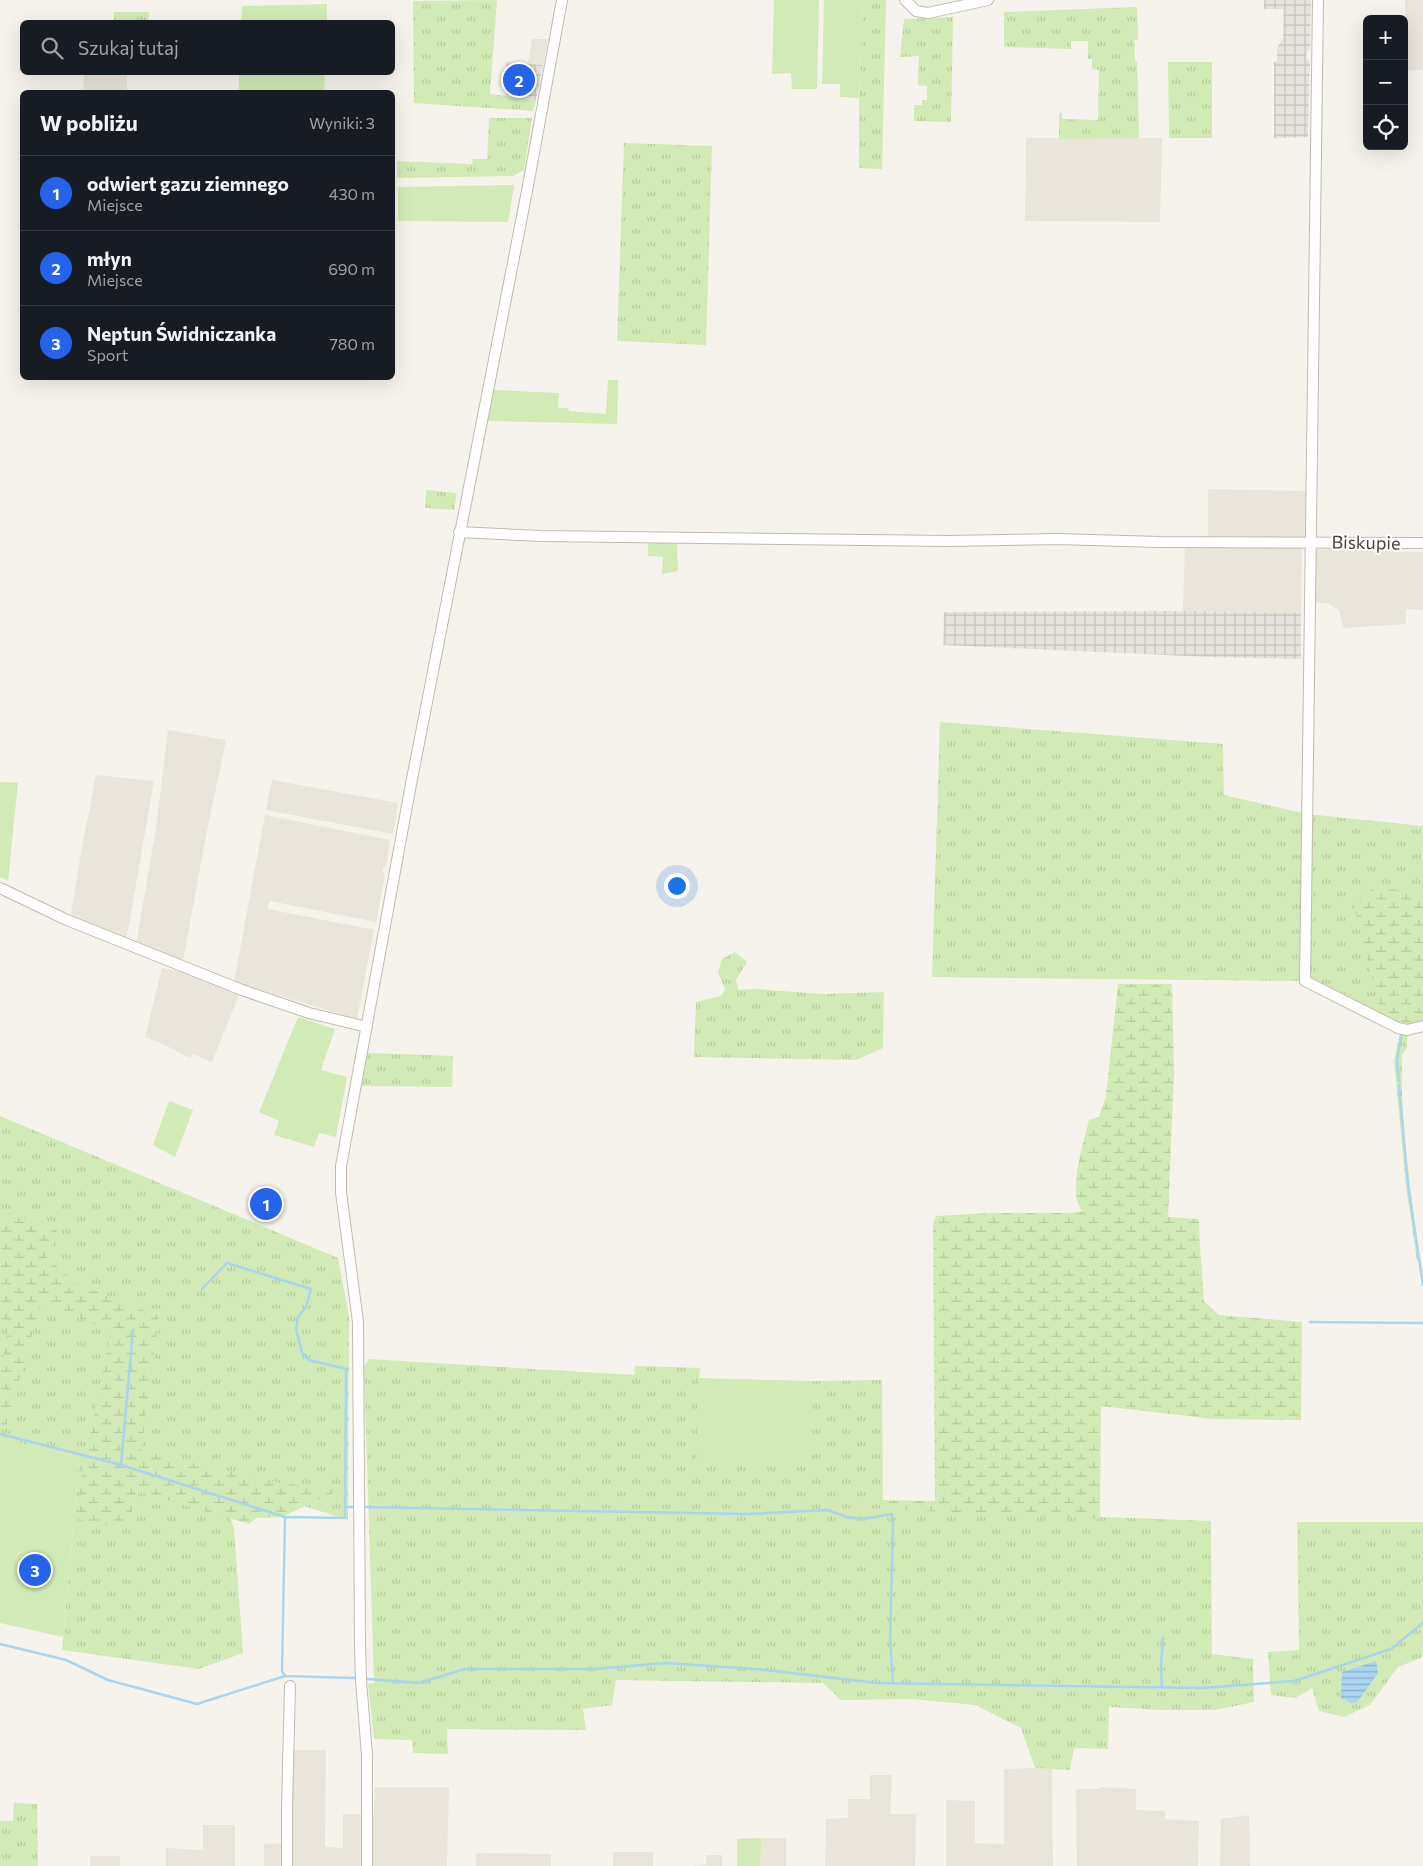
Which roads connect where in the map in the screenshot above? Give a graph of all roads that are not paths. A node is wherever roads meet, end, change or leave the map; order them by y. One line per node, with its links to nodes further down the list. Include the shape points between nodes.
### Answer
1 (562, 0): 5 (street)
2 (905, 0): 3 (street, via 923,13)
3 (988, 0)
4 (1318, 0): 6 (street)
5 (459, 532): 6 (street, Biskupie, via 949,541); 10 (street)
6 (1309, 542): 7 (street, Biskupie); 9 (street, via 1304,981 1398,1028 1407,1030)
7 (1423, 543)
8 (0, 888): 10 (street, via 67,920 242,990 309,1013)
9 (1423, 1026)
10 (367, 1027): 13 (street, via 340,1180 358,1322 361,1681 367,1755)
11 (290, 1686): 12 (street)
12 (287, 1866)
13 (367, 1866)

